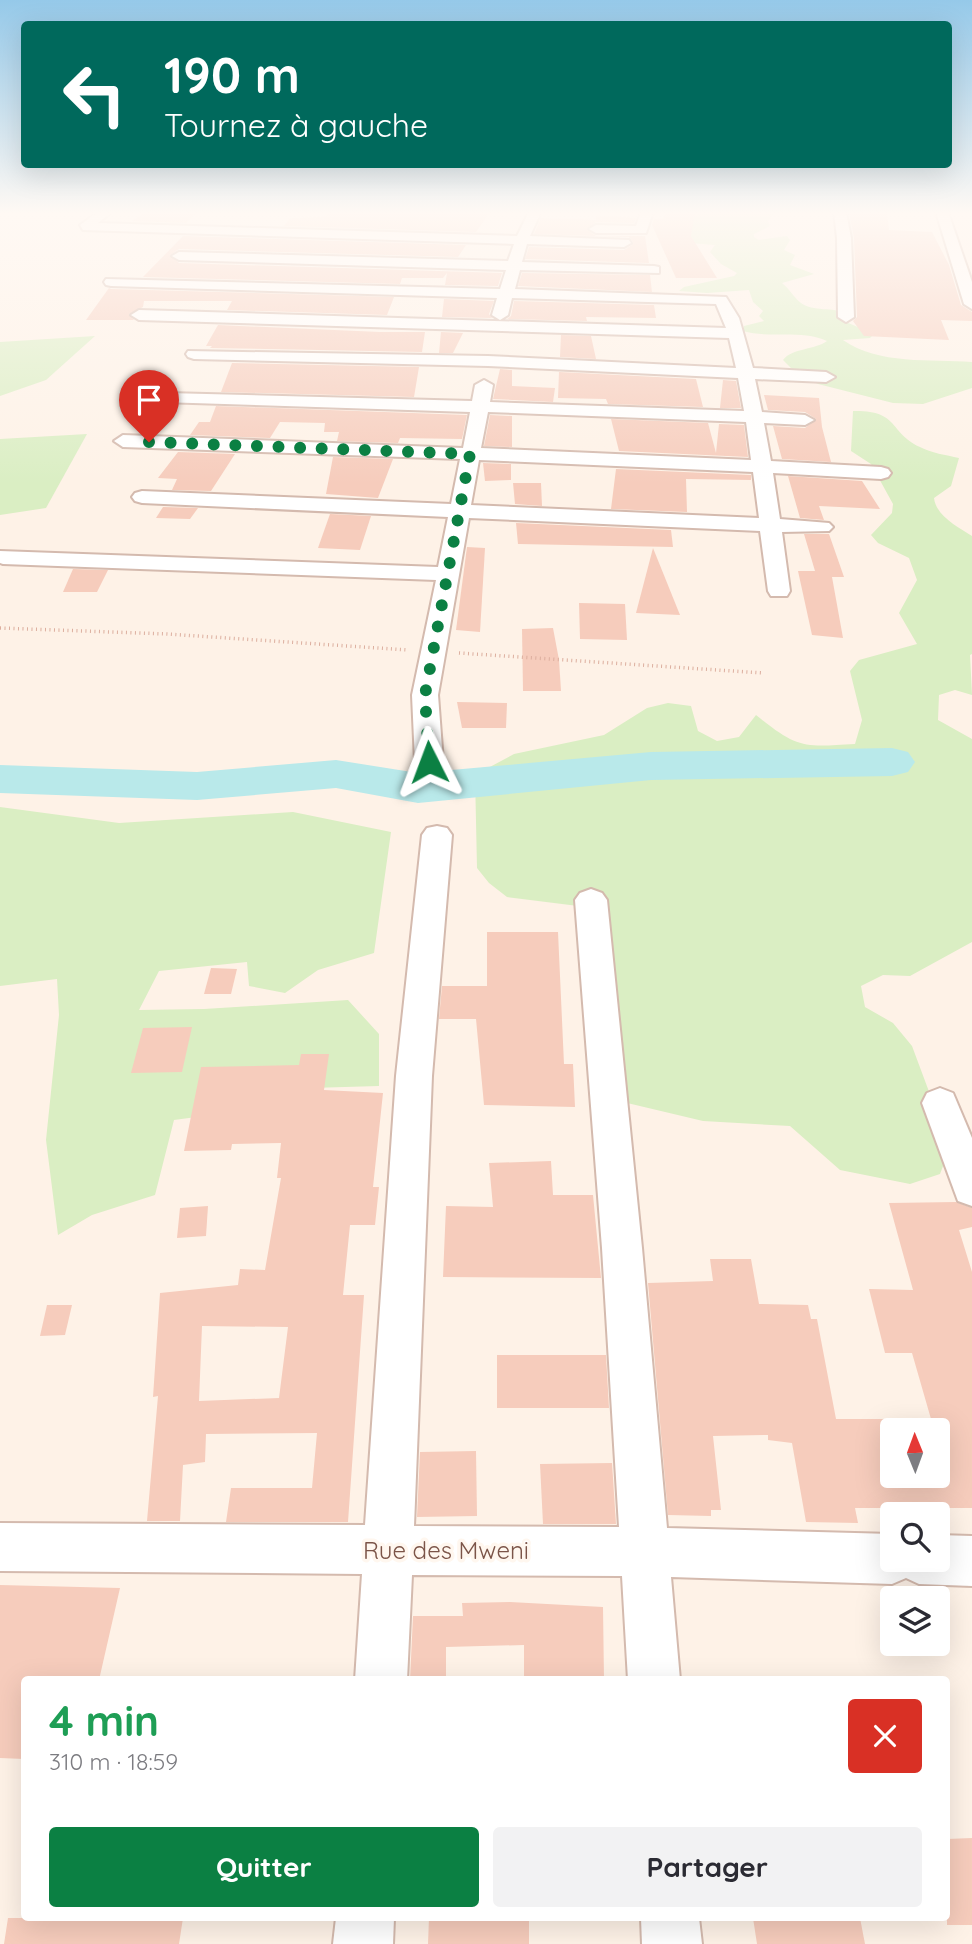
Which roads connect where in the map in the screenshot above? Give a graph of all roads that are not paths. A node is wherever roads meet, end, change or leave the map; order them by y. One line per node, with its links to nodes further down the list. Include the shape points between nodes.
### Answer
1 (503, 303): 6 (street)
2 (723, 303): 7 (street, via 733,319)
3 (846, 303): 5 (street)
4 (139, 315): 6 (street)
5 (846, 317)
6 (498, 326): 7 (street); 9 (street)
7 (734, 333): 10 (street)
8 (194, 354): 9 (street)
9 (488, 361): 10 (street); 13 (street)
10 (746, 371): 11 (street); 14 (street)
11 (826, 377)
12 (167, 398): 13 (street)
13 (481, 407): 14 (street); 17 (street)
14 (752, 418): 15 (street); 18 (street)
15 (805, 420)
16 (123, 441): 17 (street)
17 (470, 454): 18 (street); 21 (street)
18 (760, 466): 19 (street); 22 (street)
19 (881, 473)
20 (142, 497): 21 (street)
21 (458, 510): 22 (street); 25 (street)
22 (770, 524): 23 (street); 26 (street)
23 (821, 527)
24 (3, 557): 25 (street)
25 (449, 574): 27 (street, via 425,695)
26 (779, 591)
27 (429, 762)
28 (438, 835): 33 (street, via 414,1076)
29 (590, 900): 34 (street)
30 (940, 1103): 31 (street)
31 (972, 1189)
32 (0, 1548): 33 (street, Rue des Mweni)
33 (390, 1550): 34 (street, Rue des Mweni); 38 (street)
34 (645, 1552): 35 (street, Rue des Mweni); 39 (street)
35 (880, 1559)
36 (950, 1560): 37 (street)
37 (972, 1561)
38 (381, 1676)
39 (654, 1676)
40 (365, 1921): 42 (street)
41 (670, 1921): 43 (street)
42 (363, 1944)
43 (672, 1944)

